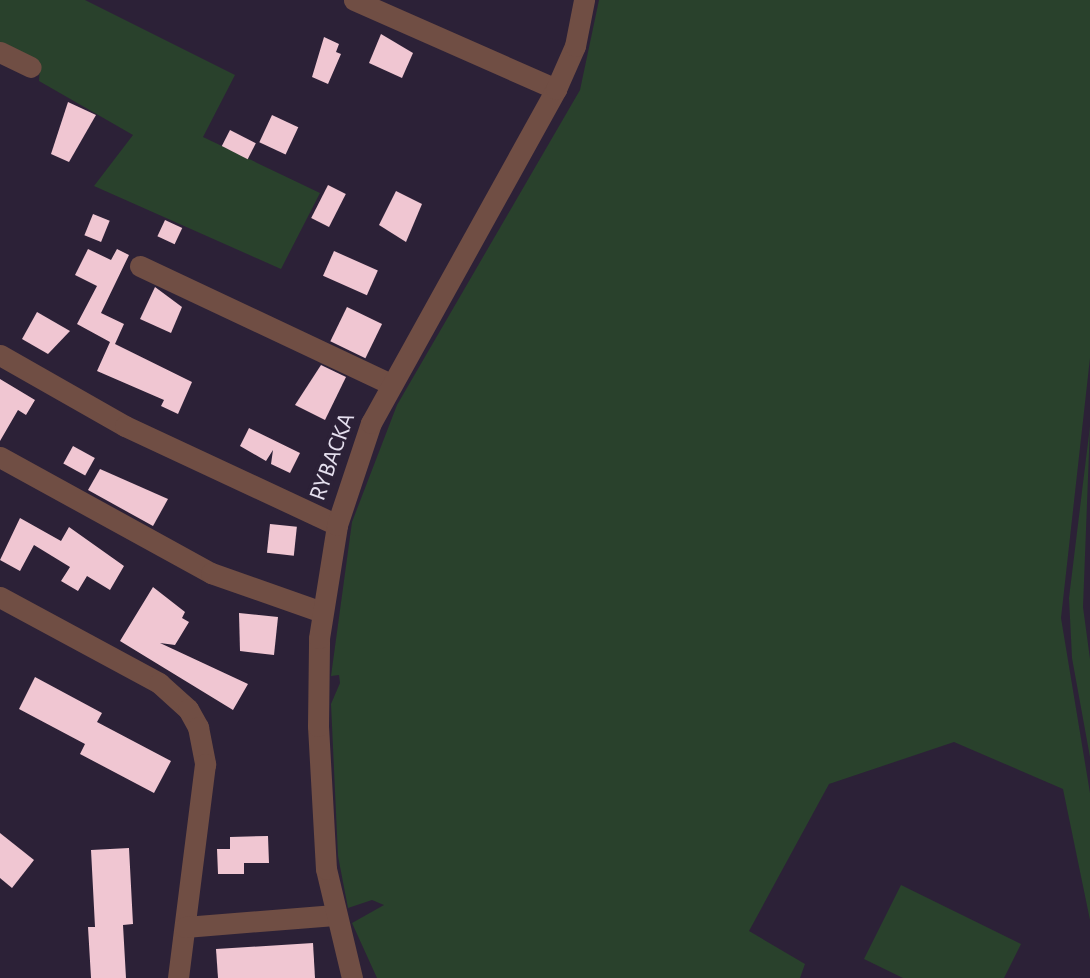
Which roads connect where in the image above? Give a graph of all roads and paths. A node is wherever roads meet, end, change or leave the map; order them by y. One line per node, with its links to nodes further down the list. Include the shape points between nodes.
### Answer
1 (354, 0): 5 (street)
2 (584, 0): 5 (street, RYBACKA, via 578,37)
3 (0, 52): 4 (street)
4 (31, 66)
5 (556, 89): 8 (street, RYBACKA)
6 (140, 266): 8 (street)
7 (0, 355): 10 (street, via 125,426)
8 (391, 384): 10 (street, RYBACKA, via 366,436)
9 (0, 457): 12 (street, via 211,573)
10 (337, 525): 12 (street, RYBACKA)
11 (0, 597): 14 (street, via 159,683 188,709 198,727 205,764)
12 (321, 612): 13 (street, RYBACKA, via 319,746 325,860)
13 (335, 915): 14 (street); 16 (street, RYBACKA)
14 (185, 928): 15 (street)
15 (178, 978)
16 (352, 978)

